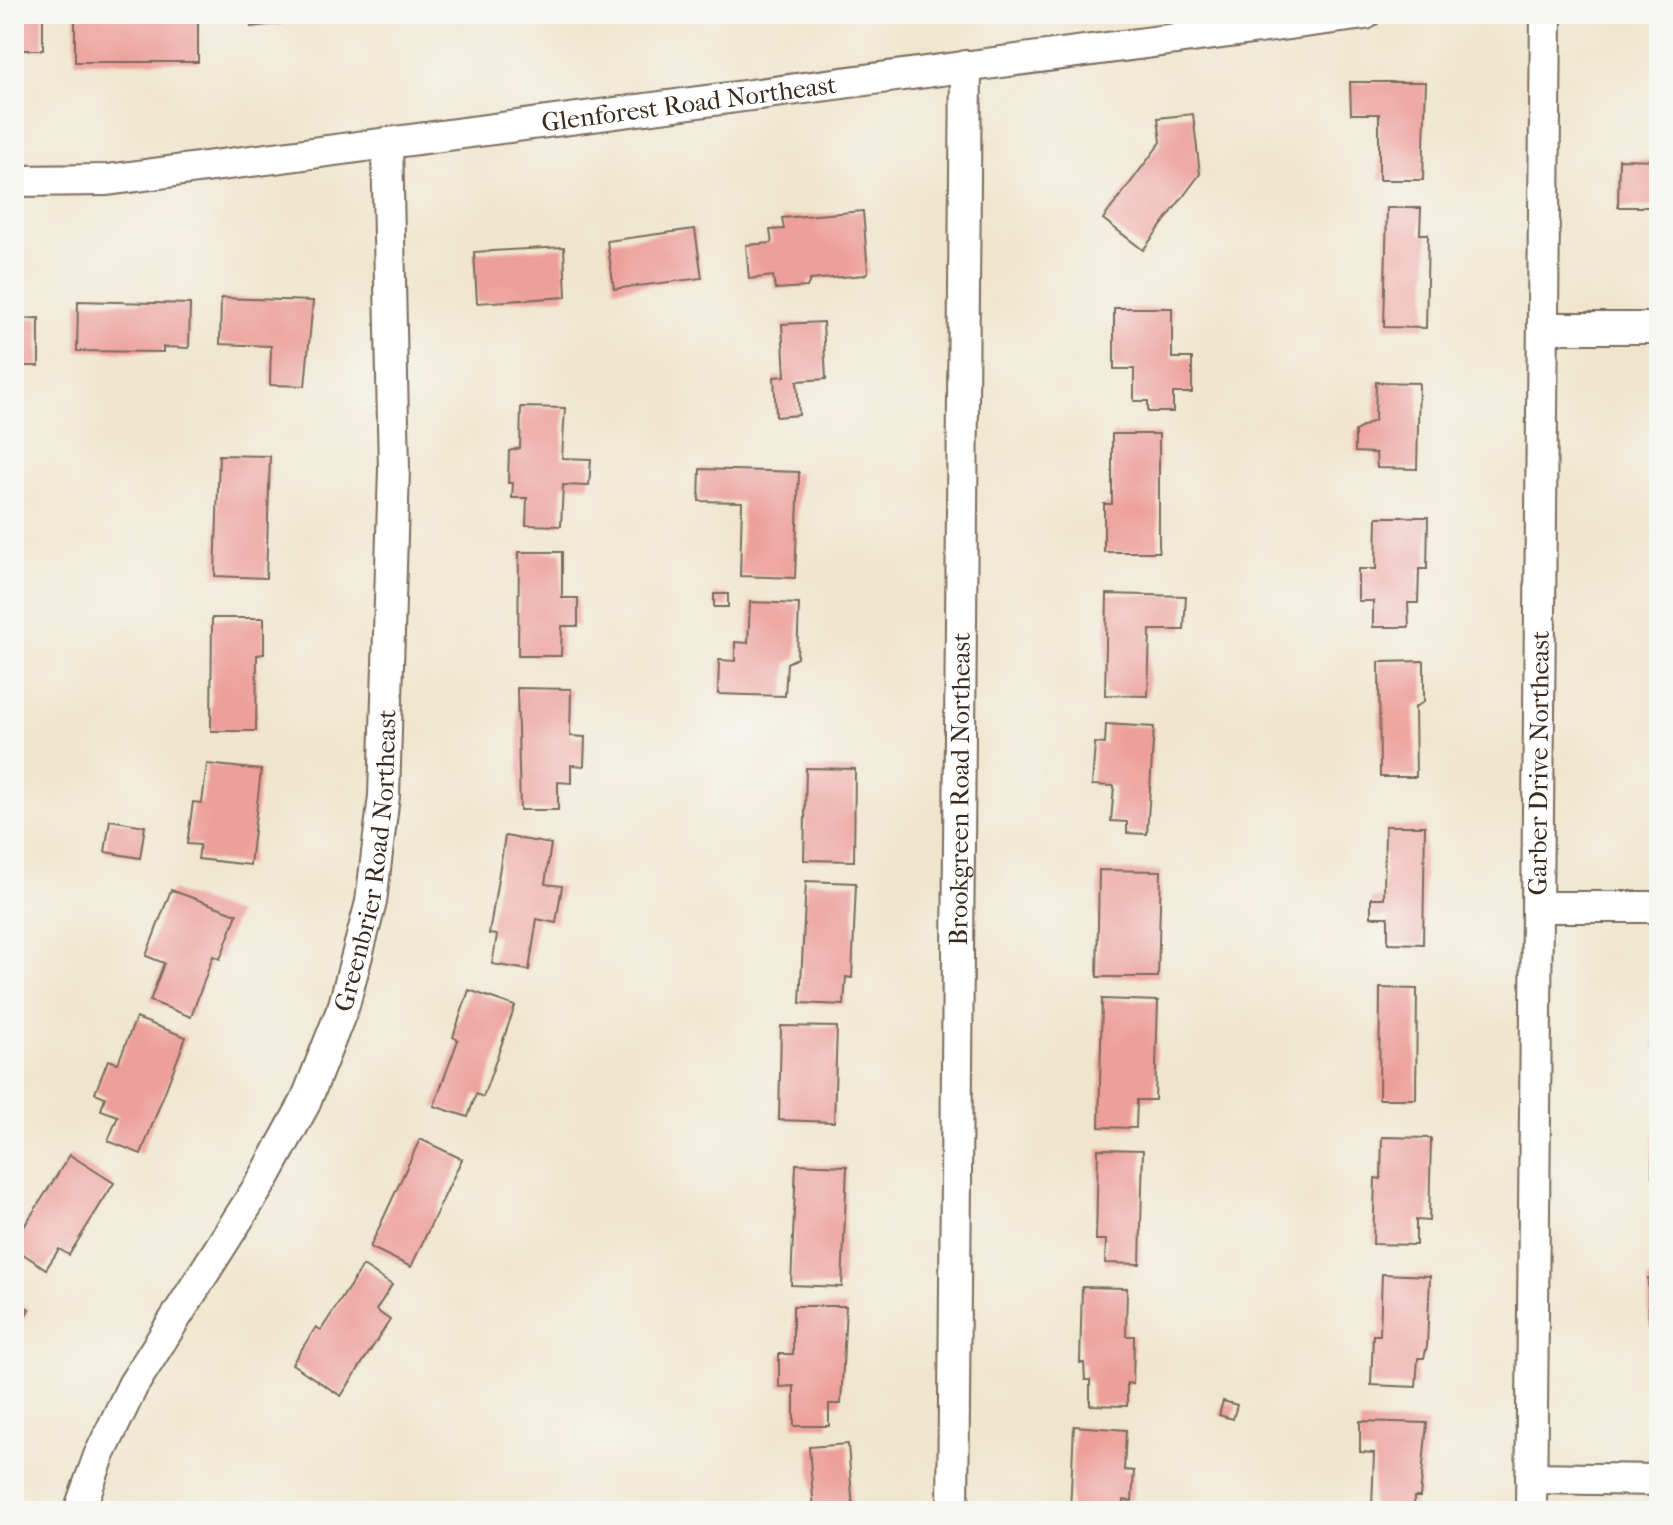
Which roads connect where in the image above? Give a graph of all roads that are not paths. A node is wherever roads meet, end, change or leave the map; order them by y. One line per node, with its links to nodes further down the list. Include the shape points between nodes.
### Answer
1 (1365, 14): 3 (street, Glenforest Road Northeast)
2 (1546, 14): 6 (street, Garber Drive Northeast)
3 (966, 66): 4 (street, Glenforest Road Northeast); 13 (street, Brookgreen Road Northeast)
4 (387, 143): 5 (street, Glenforest Road Northeast, via 107,180); 12 (street, Greenbrier Road Northeast, via 394,469 384,796 371,902 344,1005 305,1103 264,1178 133,1385)
5 (14, 181)
6 (1545, 328): 7 (street); 8 (street, Garber Drive Northeast)
7 (1659, 328)
8 (1538, 907): 9 (street); 10 (street, Garber Drive Northeast)
9 (1659, 907)
10 (1531, 1478): 11 (street); 14 (street, Garber Drive Northeast)
11 (1659, 1480)
12 (79, 1511)
13 (953, 1511)
14 (1531, 1511)

